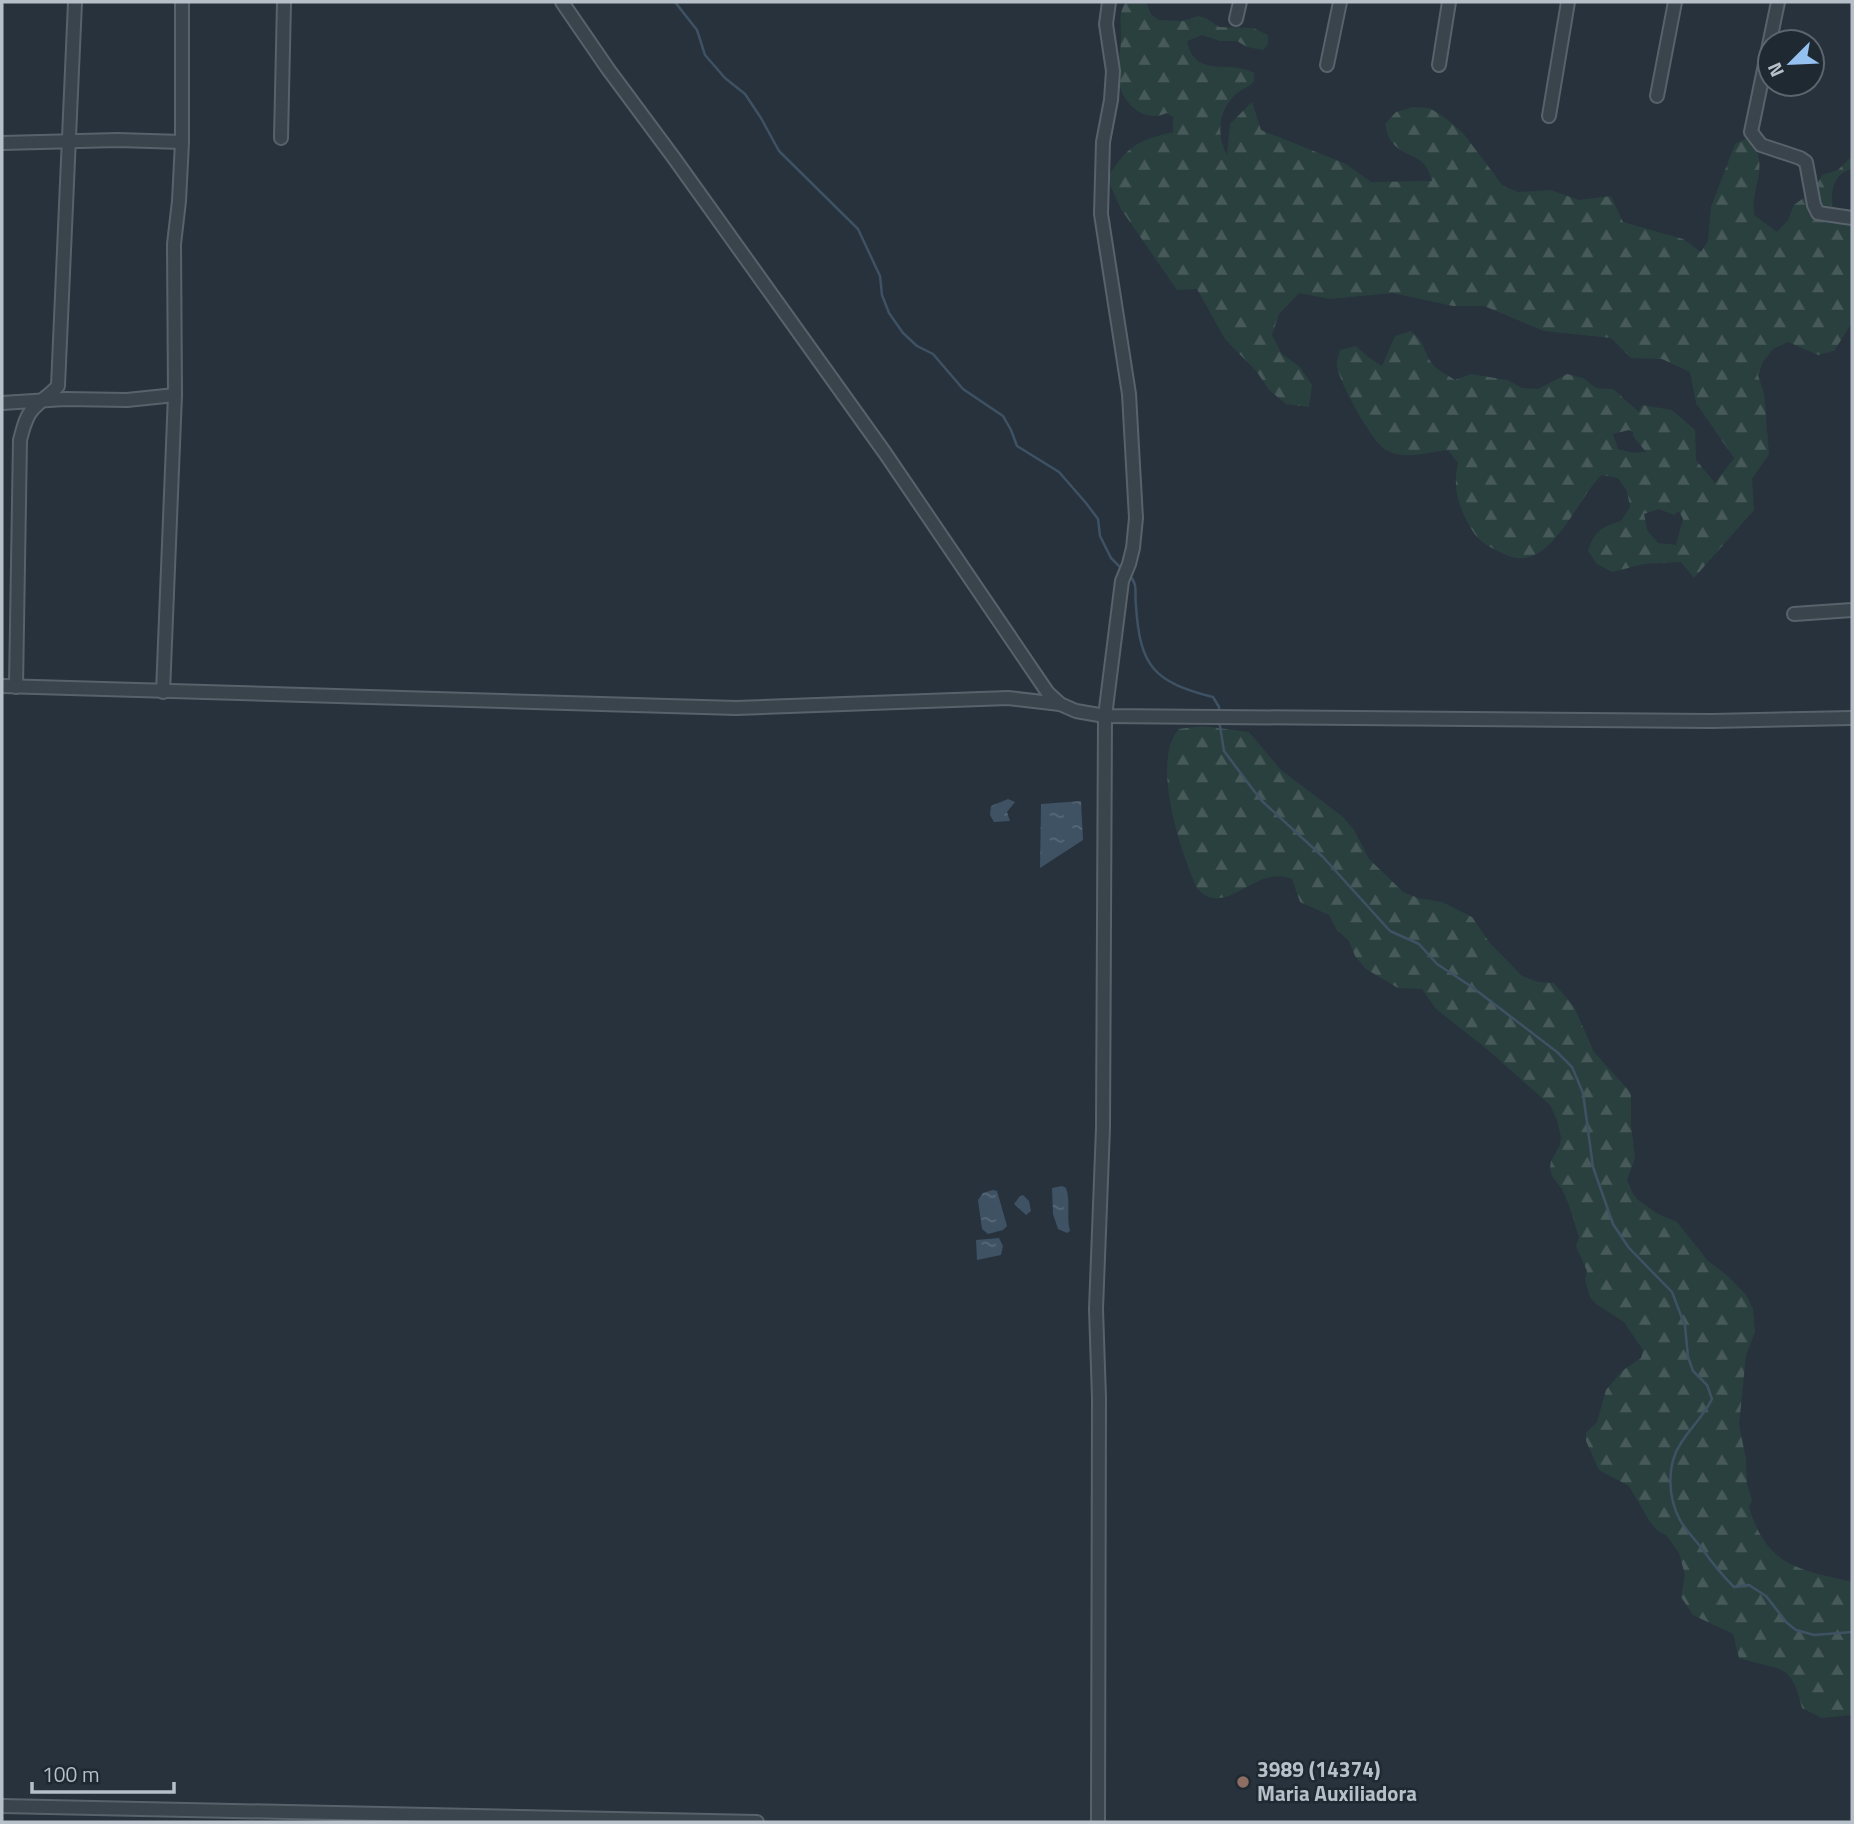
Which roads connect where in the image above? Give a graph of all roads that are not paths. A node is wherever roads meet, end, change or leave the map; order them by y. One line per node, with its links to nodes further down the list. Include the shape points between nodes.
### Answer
1 (75, 2): 18 (street)
2 (182, 2): 19 (street)
3 (284, 2): 17 (street)
4 (562, 2): 30 (street)
5 (1109, 2): 31 (street, via 1106,24 1113,71 1103,142 1101,214 1129,394 1136,518 1122,580)
6 (1240, 2): 12 (street)
7 (1340, 2): 13 (street)
8 (1449, 2): 14 (street)
9 (1568, 2): 16 (street)
10 (1675, 2): 15 (street)
11 (1778, 2): 21 (street, via 1751,131 1761,145 1807,162 1818,213)
12 (1236, 19)
13 (1327, 65)
14 (1438, 65)
15 (1657, 96)
16 (1549, 116)
17 (281, 138)
18 (69, 142): 19 (street); 20 (street); 23 (street, via 58,386)
19 (182, 142): 22 (street, via 174,244)
20 (2, 143)
21 (1852, 218)
22 (175, 395): 23 (street); 29 (street)
23 (44, 400): 24 (street); 28 (street, via 32,410 20,440)
24 (2, 403)
25 (1852, 610): 26 (street)
26 (1794, 614)
27 (2, 686): 28 (street)
28 (16, 687): 29 (street)
29 (163, 692): 30 (street, via 736,708 1008,698)
30 (1060, 704): 31 (street)
31 (1105, 716): 32 (street); 35 (street, via 1096,1309)
32 (1852, 718)
33 (2, 1806): 34 (street)
34 (757, 1822)
35 (1098, 1822)

